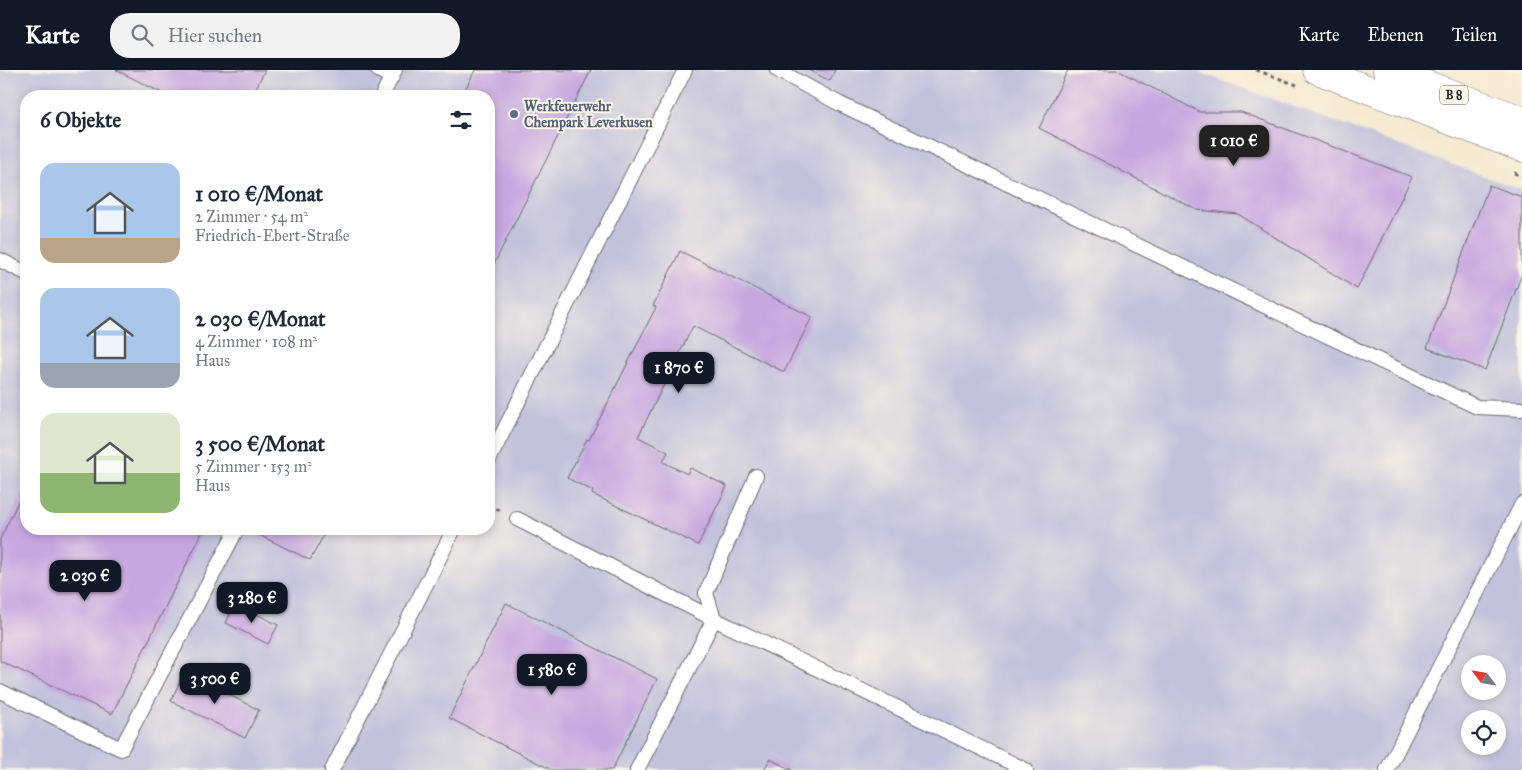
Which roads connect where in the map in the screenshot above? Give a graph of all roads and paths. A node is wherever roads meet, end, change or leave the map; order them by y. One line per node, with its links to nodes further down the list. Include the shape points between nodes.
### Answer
1 (378, 70): 6 (lane)
2 (685, 70): 13 (lane)
3 (777, 70): 12 (lane, via 840,104 1477,407)
4 (1317, 70): 9 (main road, B 8)
5 (1387, 70): 8 (main road, B 8)
6 (393, 73): 7 (lane)
7 (385, 90)
8 (1522, 120)
9 (1522, 148)
10 (0, 260): 11 (lane)
11 (20, 270)
12 (1522, 409)
13 (495, 448)
14 (756, 476): 19 (lane, via 706,593)
15 (1522, 504): 24 (lane)
16 (516, 519): 19 (lane)
17 (234, 535): 20 (lane, via 120,749)
18 (451, 535): 21 (lane)
19 (714, 619): 22 (lane); 23 (lane)
20 (0, 690)
21 (332, 770)
22 (638, 770)
23 (1026, 770)
24 (1387, 770)

